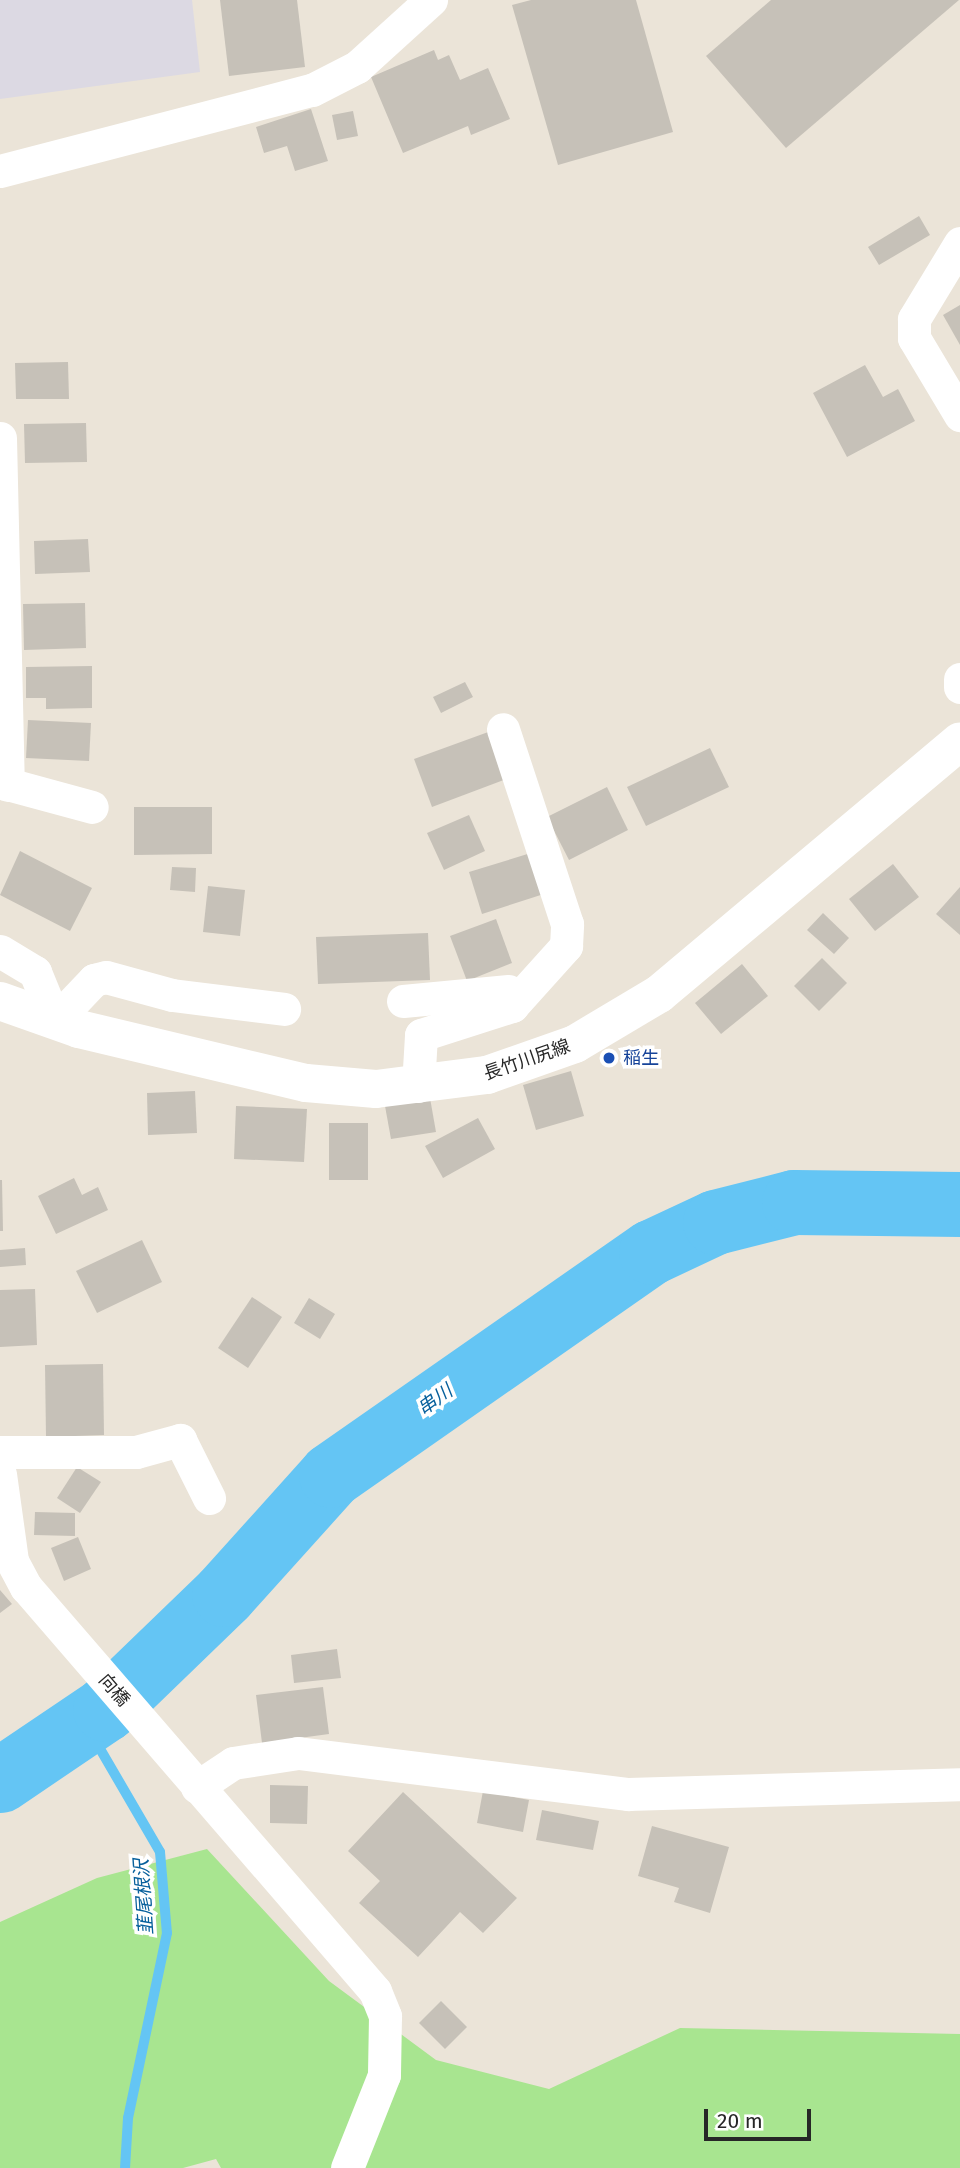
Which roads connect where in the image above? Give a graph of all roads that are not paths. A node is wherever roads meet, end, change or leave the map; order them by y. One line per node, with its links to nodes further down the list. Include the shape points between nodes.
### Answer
1 (431, 0): 2 (street, via 357,67 312,90)
2 (0, 171)
3 (960, 243): 4 (street, via 914,319 914,338)
4 (960, 415)
5 (0, 438): 10 (street)
6 (960, 679): 7 (street)
7 (960, 687)
8 (503, 729): 13 (street, via 567,924 566,946)
9 (960, 740): 18 (main road, 長竹川尻線, via 687,974 630,1014 519,1066)
10 (4, 783): 11 (street)
11 (92, 807)
12 (0, 951): 17 (street, via 35,972)
13 (528, 987): 15 (street); 18 (street, via 512,1006 421,1035)
14 (0, 1001): 17 (main road, 長竹川尻線)
15 (403, 1002)
16 (284, 1009): 17 (street, via 172,995 106,977 94,980)
17 (55, 1021): 18 (main road, 長竹川尻線, via 268,1076 348,1088)
18 (418, 1086)
19 (0, 1452): 21 (street, via 136,1452 180,1440)
20 (0, 1474): 23 (street, 向橋, via 12,1560 69,1639)
21 (209, 1498)
22 (960, 1784): 23 (street, via 628,1794 298,1753 233,1763)
23 (197, 1787): 24 (street, 向橋, via 375,1991 388,2043 384,2075)
24 (347, 2168)

